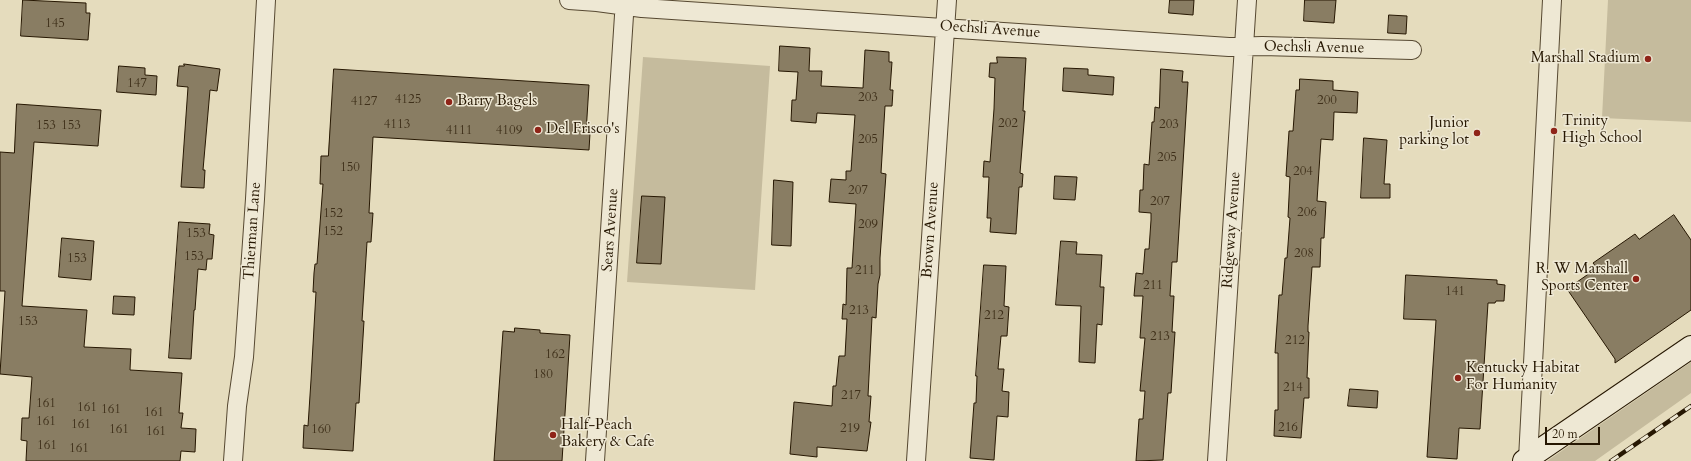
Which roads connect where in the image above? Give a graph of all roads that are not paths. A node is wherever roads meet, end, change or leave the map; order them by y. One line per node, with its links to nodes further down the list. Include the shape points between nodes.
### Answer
1 (266, 0): 12 (street, Thierman Lane, via 244,357)
2 (569, 0): 6 (street, Oechsli Avenue)
3 (947, 0): 7 (street, Brown Avenue)
4 (1247, 0): 8 (street, Ridgeway Avenue)
5 (1552, 0): 11 (street)
6 (626, 3): 7 (street, Oechsli Avenue, via 642,8); 13 (street, Sears Avenue)
7 (945, 27): 8 (street, Oechsli Avenue); 14 (street, Brown Avenue)
8 (1243, 47): 9 (street, Oechsli Avenue); 15 (street, Ridgeway Avenue)
9 (1412, 50)
10 (1691, 347): 11 (main road)
11 (1526, 460)
12 (233, 461)
13 (595, 461)
14 (916, 461)
15 (1217, 461)

